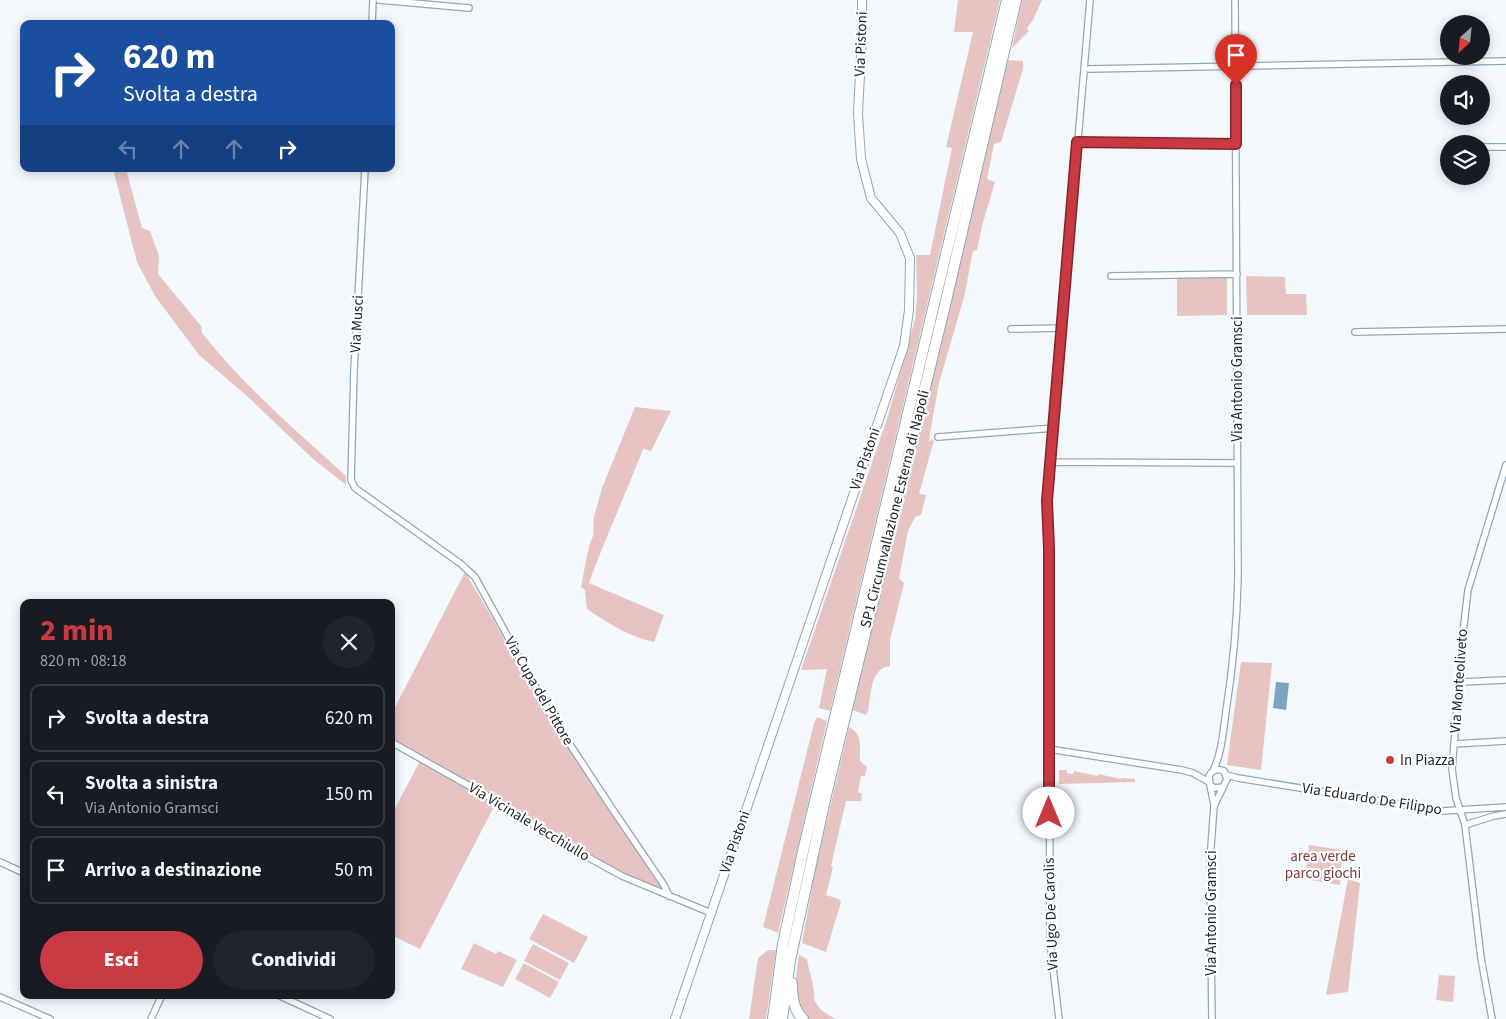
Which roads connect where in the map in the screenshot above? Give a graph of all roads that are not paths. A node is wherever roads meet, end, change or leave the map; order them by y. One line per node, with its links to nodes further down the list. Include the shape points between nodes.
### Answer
1 (373, 0): 9 (street)
2 (379, 0): 8 (street)
3 (862, 0): 51 (street, Via Pistoni, via 858,113 861,159 871,198 900,233 910,258 909,310 904,346)
4 (1007, 0): 61 (highway, SP1 Circumvallazione Esterna di Napoli, via 804,847 783,944)
5 (1016, 0): 52 (highway, SP1 Circumvallazione Esterna di Napoli, via 827,791)
6 (1090, 0): 13 (street, Via Ugo De Carolis)
7 (1235, 0): 11 (street, Via Antonio Gramsci)
8 (469, 8)
9 (372, 20)
10 (1506, 61): 11 (street)
11 (1236, 66): 12 (street); 14 (street, Via Antonio Gramsci)
12 (1089, 69)
13 (1077, 142): 14 (street); 20 (street, Via Ugo De Carolis)
14 (1236, 144): 18 (street, Via Antonio Gramsci)
15 (1490, 147): 16 (street)
16 (1506, 147)
17 (365, 172): 29 (street, Via Musci)
18 (1237, 274): 19 (street); 27 (street, Via Antonio Gramsci)
19 (1111, 276)
20 (1062, 328): 21 (street); 24 (street, Via Ugo De Carolis)
21 (1011, 329)
22 (1506, 329): 23 (street)
23 (1355, 332)
24 (1054, 428): 25 (street); 26 (street, Via Ugo De Carolis)
25 (938, 437)
26 (1051, 462): 27 (street); 35 (street, Via Ugo De Carolis, via 1047,501)
27 (1237, 462): 36 (street, Via Antonio Gramsci, via 1237,627)
28 (1506, 465): 31 (street, Via Monteoliveto, via 1469,586)
29 (351, 480): 50 (street, Via Cupa del Pittore, via 356,488 475,577 552,717)
30 (1506, 680): 31 (street)
31 (1460, 682): 34 (street, Via Monteoliveto)
32 (1506, 741): 34 (street)
33 (395, 744): 50 (street, Via Vicinale Vecchiullo, via 498,802 555,839 622,876)
34 (1454, 744): 45 (street, Via Monteoliveto, via 1452,780)
35 (1049, 749): 39 (street); 64 (street, Via Ugo De Carolis, via 1050,942)
36 (1220, 756): 37 (street, Via Antonio Gramsci); 38 (street, Via Antonio Gramsci)
37 (1212, 772): 38 (street); 39 (street); 41 (street)
38 (1225, 773): 40 (street, Via Eduardo De Filippo); 42 (street)
39 (1196, 775): 41 (street)
40 (1238, 778): 42 (street, Via Eduardo De Filippo); 45 (street, Via Eduardo De Filippo, via 1442,810)
41 (1209, 783): 42 (street, via 1216,788); 43 (street, Via Antonio Gramsci)
42 (1225, 785): 43 (street, Via Antonio Gramsci)
43 (1214, 806): 65 (street, Via Antonio Gramsci, via 1209,876)
44 (1506, 807): 45 (street, Via Eduardo De Filippo)
45 (1461, 810): 47 (street, Via Monteoliveto)
46 (1506, 814): 47 (street)
47 (1465, 825): 66 (street, Via Monteoliveto)
48 (0, 862): 49 (street)
49 (20, 871)
50 (669, 896): 51 (street)
51 (711, 913): 60 (street, Via Pistoni)
52 (790, 960): 62 (highway, SP1 Circumvallazione Esterna di Napoli); 63 (highway, via 792,995)
53 (0, 997): 57 (street)
54 (160, 999): 58 (street)
55 (286, 999): 56 (street)
56 (322, 1017): 59 (street)
57 (50, 1019)
58 (151, 1019)
59 (330, 1019)
60 (675, 1019)
61 (773, 1019)
62 (782, 1019)
63 (803, 1019)
64 (1059, 1019)
65 (1212, 1019)
66 (1492, 1019)

